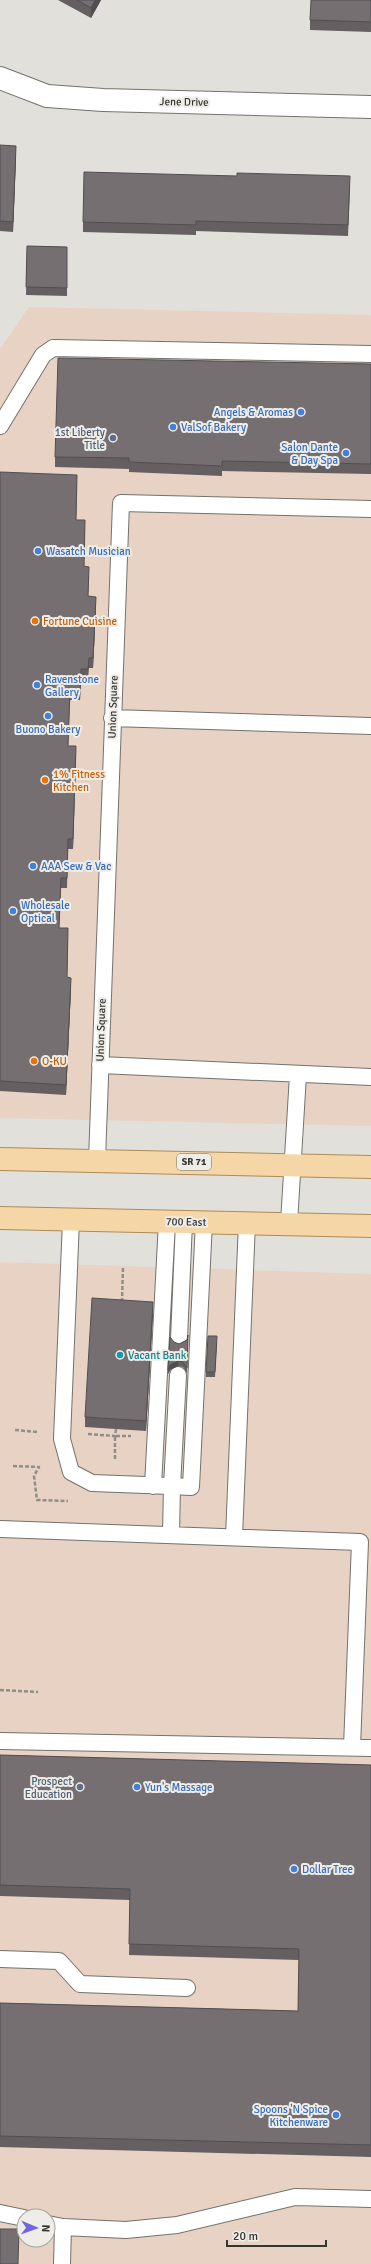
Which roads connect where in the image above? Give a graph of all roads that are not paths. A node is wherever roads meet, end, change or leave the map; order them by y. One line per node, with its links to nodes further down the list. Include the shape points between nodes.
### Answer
1 (0, 78): 2 (street, Jene Drive, via 47,96 103,100)
2 (371, 107)
3 (371, 354): 4 (lane, via 53,348 43,355)
4 (0, 426)
5 (371, 509): 6 (lane, Union Square, via 121,503)
6 (112, 718): 7 (lane); 8 (lane, Union Square)
7 (371, 726)
8 (100, 1065): 9 (lane); 12 (lane, Union Square)
9 (298, 1075): 10 (lane); 13 (lane)
10 (371, 1077)
11 (0, 1159): 12 (main road, SR 71)
12 (97, 1160): 13 (main road, SR 71)
13 (292, 1164): 14 (main road, SR 71); 19 (lane)
14 (371, 1167)
15 (0, 1218): 16 (main road, 700 East)
16 (71, 1220): 17 (main road, 700 East); 23 (lane, via 62,1439 71,1472 92,1483)
17 (185, 1222): 18 (main road, 700 East); 21 (lane); 23 (lane); 24 (lane, via 191,1486)
18 (246, 1222): 19 (main road, 700 East); 27 (lane)
19 (289, 1223): 20 (main road, 700 East)
20 (371, 1226)
21 (179, 1339)
22 (178, 1375): 24 (lane)
23 (153, 1486): 24 (lane)
24 (172, 1486): 26 (lane)
25 (0, 1529): 26 (lane)
26 (171, 1534): 27 (lane)
27 (234, 1538): 29 (lane, via 360,1542)
28 (0, 1741): 29 (lane)
29 (352, 1747): 30 (lane)
30 (371, 1748)
31 (0, 1959): 32 (lane, via 58,1961 80,1984)
32 (187, 1988)
33 (371, 2199): 36 (lane, via 296,2197 177,2225 126,2230)
34 (0, 2213): 35 (lane)
35 (16, 2216)
36 (56, 2226): 37 (lane)
37 (62, 2264)

